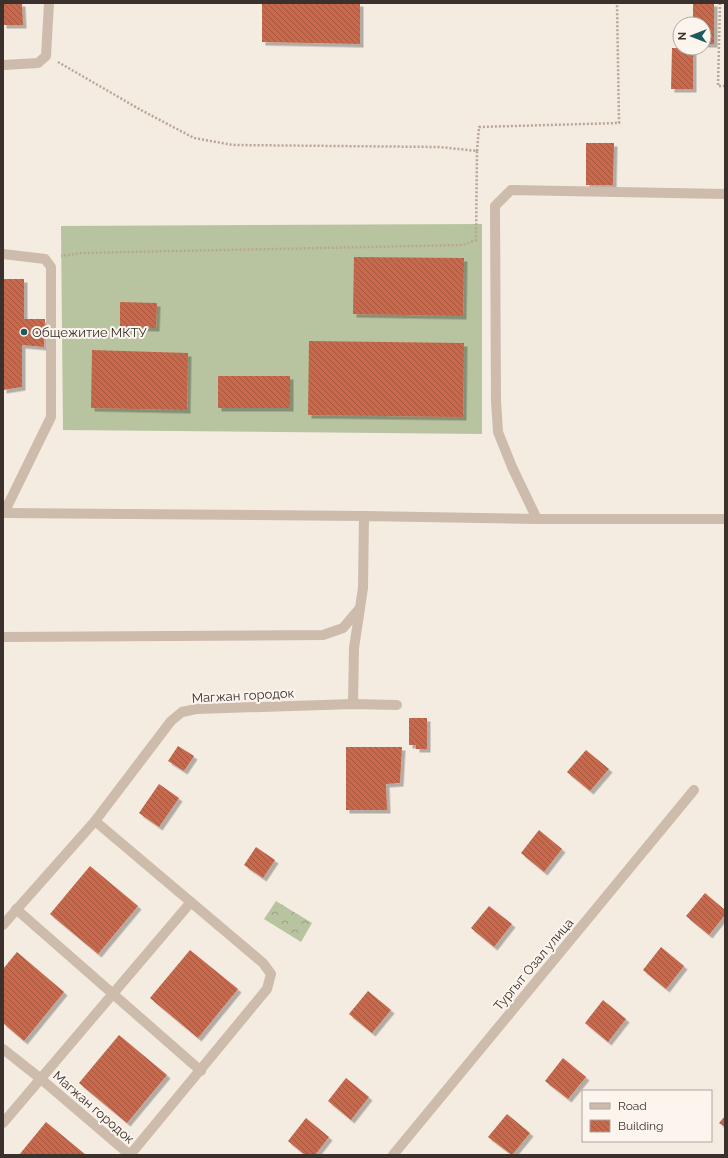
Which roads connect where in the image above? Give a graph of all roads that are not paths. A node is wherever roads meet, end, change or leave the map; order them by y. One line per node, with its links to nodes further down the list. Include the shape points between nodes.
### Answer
1 (49, 3): 2 (street, via 46,56 38,63)
2 (3, 65)
3 (725, 194): 7 (street, via 511,190 495,206 498,432)
4 (3, 254): 5 (street, via 45,259 51,267 51,417)
5 (3, 513): 6 (street)
6 (364, 516): 7 (street); 9 (street, via 363,588)
7 (537, 519): 8 (street)
8 (725, 519)
9 (360, 608): 10 (street, via 343,628 323,635); 11 (street, via 354,648)
10 (3, 637)
11 (353, 704): 12 (street, Магжан городок); 14 (street, Магжан городок, via 196,709 182,712 171,721)
12 (397, 705)
13 (694, 790): 24 (street, Тургыт Озал улица)
14 (95, 821): 15 (street, Магжан городок); 16 (street, Магжан городок)
15 (191, 902): 18 (street, Магжан городок); 20 (street, Магжан городок, via 263,963 271,974 267,990)
16 (16, 910): 17 (street, Магжан городок); 18 (street)
17 (3, 925)
18 (114, 994): 20 (street); 21 (street, Магжан городок)
19 (3, 1049): 21 (street, Магжан городок)
20 (201, 1071): 23 (street, Магжан городок)
21 (41, 1079): 22 (street, Магжан городок); 23 (street, Магжан городок)
22 (3, 1123)
23 (130, 1155)
24 (393, 1155)

